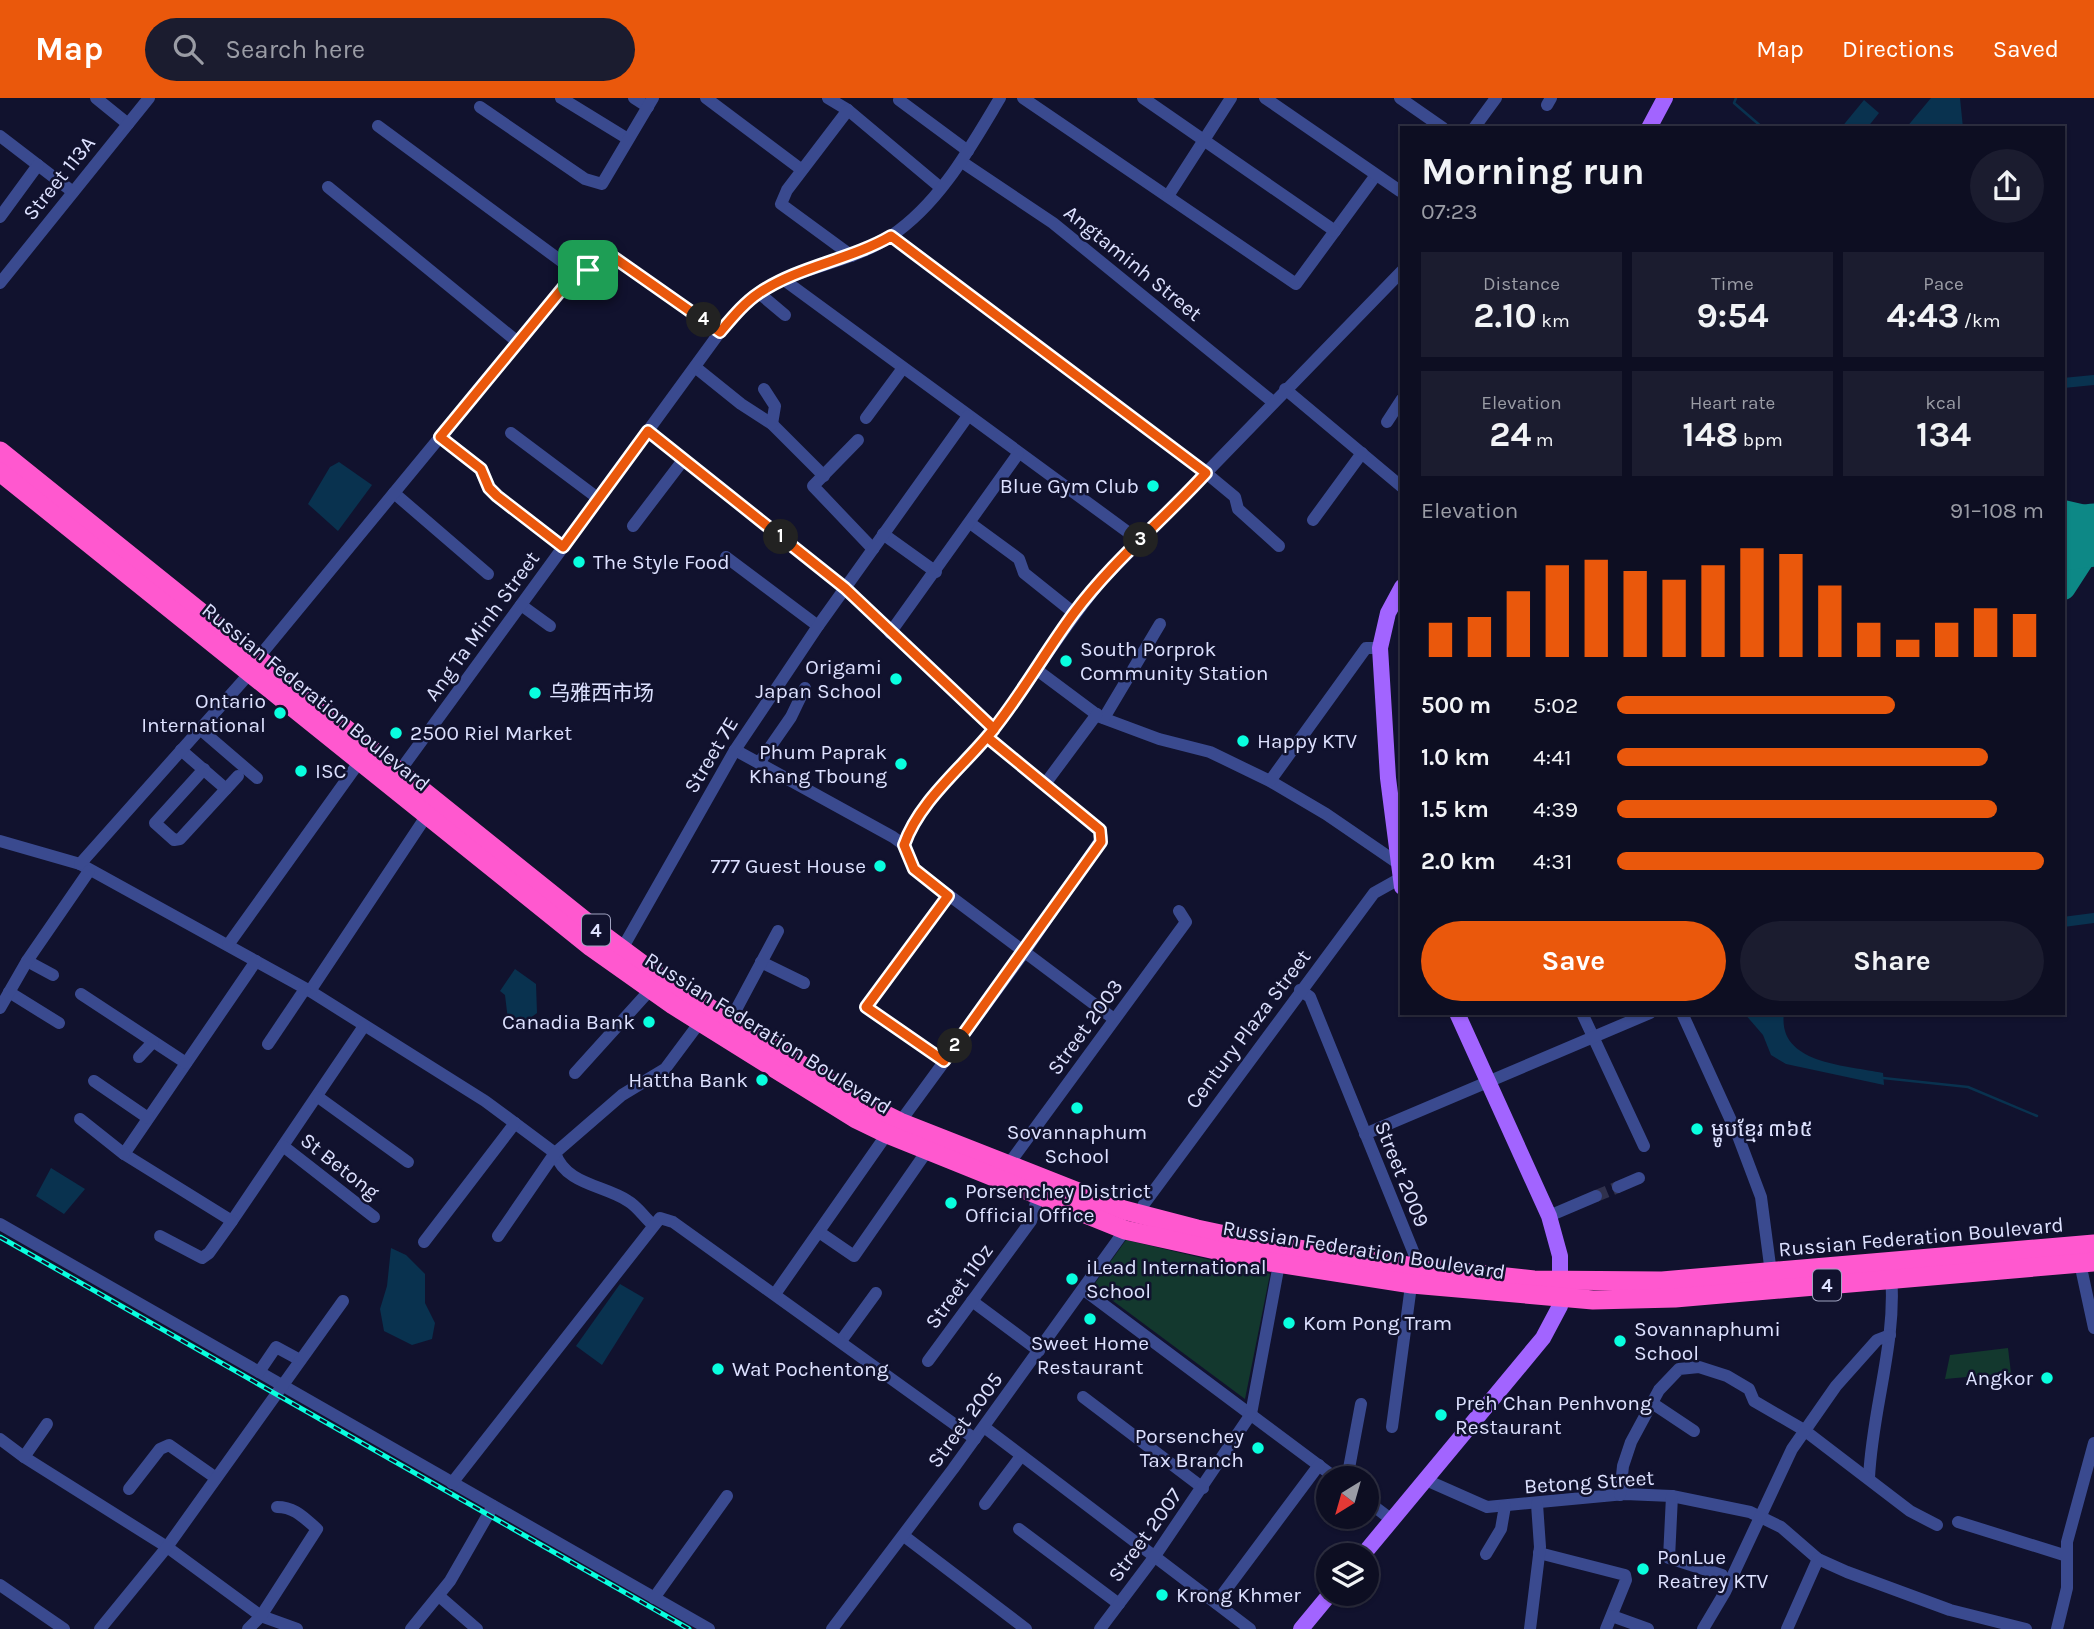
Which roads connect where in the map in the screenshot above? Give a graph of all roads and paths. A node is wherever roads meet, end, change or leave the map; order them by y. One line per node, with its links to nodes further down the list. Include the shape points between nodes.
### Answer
1 (96, 98): 20 (street)
2 (149, 98): 20 (street, Street 113A)
3 (561, 98): 26 (street)
4 (634, 98): 16 (street)
5 (706, 98): 30 (street)
6 (828, 98): 19 (street)
7 (1000, 98): 28 (street, Ang Ta Minh Street)
8 (1023, 98): 36 (street)
9 (1143, 98): 27 (street)
10 (1231, 98): 27 (street)
11 (1265, 98): 31 (street)
12 (1399, 98): 17 (street)
13 (1496, 98): 23 (street)
14 (1665, 98): 24 (main road)
15 (899, 100): 28 (street, Angtaminh Street)
16 (651, 102): 26 (street)
17 (1420, 104): 22 (street)
18 (480, 107): 26 (street, via 594,184 602,184)
19 (848, 110): 30 (street); 33 (street)
20 (128, 124): 35 (street, Street 113A)
21 (378, 126): 41 (street)
22 (1441, 126)
23 (1475, 126)
24 (1650, 126)
25 (0, 136): 29 (street)
26 (628, 139)
27 (1204, 140): 36 (street); 38 (street)
28 (965, 156): 33 (street, Ang Ta Minh Street); 53 (street, Angtaminh Street)
29 (38, 165): 35 (street); 37 (street)
30 (802, 170): 40 (street, via 781,204)
31 (1376, 175): 34 (street); 38 (street)
32 (328, 187): 48 (street)
33 (941, 188): 39 (street, Ang Ta Minh Street)
34 (1400, 191)
35 (73, 192): 44 (street, Street 113A)
36 (1168, 196): 38 (street, via 1296,284)
37 (0, 216)
38 (1335, 231)
39 (891, 236): 40 (street, Ang Ta Minh Street); 68 (street)
40 (852, 256): 43 (street, Ang Ta Minh Street)
41 (576, 272): 47 (street, via 584,272 606,252); 48 (street)
42 (1400, 273): 52 (street)
43 (784, 280): 45 (street, Ang Ta Minh Street); 50 (street)
44 (0, 283)
45 (759, 293): 46 (street); 47 (street, Ang Ta Minh Street)
46 (785, 315)
47 (720, 332): 49 (street, Ang Ta Minh Street)
48 (519, 343): 61 (street)
49 (695, 367): 58 (street); 59 (street, Ang Ta Minh Street)
50 (902, 368): 55 (street); 56 (street)
51 (764, 389): 58 (street, via 775,406)
52 (1285, 389): 53 (street); 64 (street)
53 (1273, 402): 68 (street)
54 (1400, 402): 57 (street)
55 (968, 416): 65 (street); 76 (street, Street 7E)
56 (866, 418)
57 (1387, 422)
58 (772, 424): 69 (street)
59 (648, 431): 66 (street); 72 (street, Ang Ta Minh Street)
60 (511, 433): 72 (street)
61 (440, 437): 71 (street); 79 (street, via 481,469 497,496)
62 (858, 440): 69 (street)
63 (0, 451): 93 (highway, Russian Federation Boulevard / 4)
64 (1362, 453): 70 (street); 73 (street)
65 (1018, 454): 74 (street); 77 (street)
66 (684, 459): 75 (street); 84 (street)
67 (0, 472): 93 (highway, Russian Federation Boulevard / 4)
68 (1206, 473): 77 (street); 78 (street, via 1235,497 1238,509)
69 (824, 476): 80 (street, via 813,486)
70 (1400, 485)
71 (394, 493): 83 (street); 93 (street)
72 (599, 499): 79 (street, Ang Ta Minh Street)
73 (1313, 520)
74 (971, 523): 82 (street); 87 (street, via 1019,559 1024,572)
75 (633, 526)
76 (883, 534): 80 (street, Street 7E); 82 (street)
77 (1140, 541): 87 (street)
78 (1279, 546)
79 (563, 547): 86 (street, Ang Ta Minh Street)
80 (873, 549): 84 (street, Street 7E)
81 (726, 557): 90 (street)
82 (936, 572): 91 (street)
83 (488, 574)
84 (845, 588): 90 (street, Street 7E); 91 (street)
85 (1400, 591): 92 (main road, via 1388,613)
86 (521, 606): 89 (street); 104 (street, Ang Ta Minh Street)
87 (1074, 613): 94 (street)
88 (1160, 624): 96 (street)
89 (550, 626)
90 (818, 626): 100 (street, Street 7E)
91 (890, 633): 98 (street)
92 (1380, 648): 107 (street, via 1366,648); 115 (main road)
93 (254, 666): 97 (street); 101 (highway, Russian Federation Boulevard / 4); 104 (highway, Russian Federation Boulevard / 4)
94 (1037, 670): 96 (street); 98 (street)
95 (805, 688): 102 (street)
96 (1101, 716): 107 (street, via 1159,739 1210,752); 108 (street)
97 (200, 730): 99 (street); 106 (street)
98 (990, 733): 108 (street); 112 (street, via 935,796)
99 (181, 750): 103 (street); 114 (street)
100 (735, 750): 102 (street); 120 (street, Street 7E)
101 (360, 761): 110 (highway, Russian Federation Boulevard / 4); 119 (street)
102 (759, 763): 112 (street)
103 (204, 769): 109 (street); 109 (street, via 157,820 157,826 177,841)
104 (399, 772): 113 (highway, Russian Federation Boulevard / 4)
105 (239, 776): 109 (street)
106 (257, 778)
107 (1270, 781): 115 (street, via 1326,814)
108 (1045, 784): 121 (street, via 1100,830 1101,842)
109 (226, 789)
110 (427, 815): 113 (highway, Russian Federation Boulevard / 4); 127 (street)
111 (0, 841): 114 (street)
112 (904, 845): 116 (street, via 914,869)
113 (489, 855): 120 (highway, Russian Federation Boulevard / 4); 128 (highway, Russian Federation Boulevard / 4)
114 (84, 867): 119 (street); 122 (street)
115 (1400, 874): 129 (street, Century Plaza Street, via 1374,893)
116 (948, 896): 121 (street); 147 (street, via 866,1007)
117 (1179, 911): 138 (street, Street 2003, via 1185,922)
118 (778, 931): 124 (street)
119 (228, 945): 123 (street)
120 (622, 949): 132 (highway, Russian Federation Boulevard / 4)
121 (1023, 954): 138 (street); 147 (street)
122 (27, 961): 125 (street); 130 (street)
123 (256, 961): 127 (street); 148 (street)
124 (761, 962): 126 (street); 139 (street)
125 (53, 975)
126 (804, 983)
127 (307, 990): 142 (street); 145 (street)
128 (650, 990): 132 (highway, Russian Federation Boulevard / 4); 149 (street)
129 (1300, 990): 157 (street, Street 2009, via 1310,998); 169 (street, Century Plaza Street)
130 (9, 992): 133 (street); 141 (street)
131 (81, 994): 144 (street)
132 (677, 998): 139 (highway, Russian Federation Boulevard / 4); 140 (highway, Russian Federation Boulevard / 4)
133 (0, 1008)
134 (1458, 1015): 151 (main road)
135 (1582, 1015): 143 (street)
136 (1645, 1015): 143 (street)
137 (1683, 1015): 183 (street, via 1760,1196)
138 (1114, 1019): 164 (street, Street 2003)
139 (730, 1021): 156 (highway, Russian Federation Boulevard / 4, via 866,1105)
140 (700, 1022): 156 (highway, Russian Federation Boulevard / 4, via 847,1113); 161 (street, via 665,1069 622,1096)
141 (59, 1023)
142 (364, 1026): 152 (street); 155 (street)
143 (1592, 1035): 151 (street); 159 (street)
144 (153, 1042): 146 (street); 148 (street)
145 (268, 1044)
146 (139, 1057)
147 (944, 1061): 156 (street)
148 (186, 1063): 153 (street)
149 (575, 1073)
150 (94, 1081): 153 (street)
151 (1488, 1082): 157 (street); 170 (main road)
152 (318, 1097): 158 (street); 163 (street)
153 (148, 1118): 162 (street)
154 (80, 1119): 162 (street)
155 (515, 1124): 161 (street); 179 (street)
156 (893, 1128): 160 (highway, Russian Federation Boulevard / 4); 164 (highway, Russian Federation Boulevard / 4); 176 (street)
157 (1365, 1134): 184 (street, Street 2009, via 1415,1256)
158 (283, 1146): 171 (street, St Betong); 172 (street)
159 (1644, 1146)
160 (927, 1151): 167 (highway, Russian Federation Boulevard / 4); 176 (street, via 854,1256)
161 (555, 1153): 174 (street, via 584,1183 629,1201); 178 (street)
162 (124, 1154): 172 (street)
163 (408, 1162)
164 (1008, 1165): 169 (highway, Russian Federation Boulevard / 4)
165 (1639, 1178): 166 (street)
166 (1618, 1187)
167 (1038, 1195): 175 (highway, Russian Federation Boulevard / 4); 190 (street, Street 110z, via 1031,1221)
168 (1596, 1196): 170 (street)
169 (1140, 1214): 184 (highway, Russian Federation Boulevard / 4)
170 (1549, 1216): 186 (main road, via 1560,1256)
171 (374, 1217)
172 (232, 1221): 177 (street, via 202,1258)
173 (0, 1224): 197 (street)
174 (652, 1224): 188 (street, via 660,1218 673,1222); 218 (street)
175 (1125, 1230): 181 (highway, Russian Federation Boulevard / 4); 185 (street, Street 2005)
176 (818, 1232): 188 (street)
177 (160, 1236)
178 (498, 1236)
179 (424, 1242)
180 (2087, 1254): 182 (highway, Russian Federation Boulevard / 4); 191 (street)
181 (1279, 1264): 184 (highway, Russian Federation Boulevard / 4); 202 (street, Street 2007)
182 (1891, 1271): 183 (highway, Russian Federation Boulevard / 4); 186 (highway, Russian Federation Boulevard / 4, via 1675,1298); 192 (street)
183 (1772, 1273): 186 (highway, Russian Federation Boulevard / 4)
184 (1413, 1275): 186 (highway, Russian Federation Boulevard / 4); 205 (street, Street 2009)
185 (1084, 1290): 194 (street, Street 2005); 202 (street)
186 (1561, 1290): 217 (main road, via 1558,1314 1543,1338)
187 (876, 1293): 193 (street)
188 (775, 1294): 193 (street)
189 (342, 1301): 195 (street)
190 (972, 1301): 194 (street); 196 (street, Street 110z)
191 (2094, 1328)
192 (1890, 1335): 206 (street, via 1877,1340); 216 (street)
193 (841, 1341): 209 (street)
194 (1039, 1351): 204 (street, Street 2005)
195 (300, 1360): 197 (street, via 276,1347); 198 (street)
196 (928, 1361)
197 (259, 1372): 198 (street)
198 (282, 1385): 215 (street); 218 (street)
199 (1083, 1397): 219 (street)
200 (1652, 1403): 206 (street, via 1679,1369 1699,1367 1749,1389 1754,1401); 207 (street); 221 (street, via 1623,1466)
201 (1361, 1404): 214 (street)
202 (1251, 1415): 213 (street); 219 (street, Street 2007)
203 (47, 1424): 212 (street)
204 (984, 1427): 209 (street, Street 2005); 211 (street)
205 (1392, 1427)
206 (1804, 1430): 216 (street); 230 (street)
207 (1695, 1432)
208 (0, 1439): 212 (street)
209 (975, 1439): 235 (street, Street 2005)
210 (2094, 1443): 241 (street)
211 (1021, 1456): 224 (street); 240 (street)
212 (24, 1457): 237 (street)
213 (1319, 1465): 247 (street)
214 (1349, 1466)
215 (216, 1478): 220 (street, via 169,1445 160,1449); 237 (street)
216 (1869, 1478): 233 (street, via 1910,1511)
217 (1426, 1480): 227 (street, Betong Street, via 1476,1504); 231 (main road)
218 (453, 1483): 226 (street)
219 (1203, 1488): 240 (street, Street 2007)
220 (129, 1489)
221 (1620, 1495): 223 (street, Betong Street); 225 (street, Betong Street)
222 (727, 1496): 246 (street)
223 (1672, 1496): 230 (street, Betong Street); 243 (street, via 1669,1558)
224 (985, 1504)
225 (1537, 1504): 227 (street, Betong Street); 238 (street)
226 (493, 1506): 245 (street); 246 (street)
227 (1505, 1506): 239 (street, via 1501,1529)
228 (277, 1507): 250 (street, via 289,1507 317,1529)
229 (1379, 1510): 231 (street)
230 (1760, 1516): 242 (street, Betong Street); 267 (street)
231 (1392, 1520): 236 (main road)
232 (1958, 1522): 241 (street)
233 (1937, 1525)
234 (1019, 1529): 248 (street)
235 (904, 1536): 259 (street, Street 2005); 260 (street)
236 (1373, 1543)
237 (167, 1548): 250 (street); 254 (street)
238 (1539, 1553): 251 (street, via 1625,1575); 264 (street)
239 (1486, 1554)
240 (1155, 1556): 247 (street); 248 (street, Street 2007)
241 (2067, 1556): 270 (street, via 2067,1588)
242 (1818, 1559): 268 (street); 269 (street, Betong Street, via 1950,1610)
243 (1722, 1575)
244 (0, 1585): 253 (street)
245 (439, 1597): 252 (street); 257 (street)
246 (654, 1598): 258 (street)
247 (1216, 1603): 262 (street)
248 (1119, 1604): 261 (street, Street 2007)
249 (1320, 1606): 263 (main road)
250 (261, 1616): 255 (street); 256 (street)
251 (1612, 1616): 265 (street); 266 (street)
252 (472, 1627)
253 (64, 1629)
254 (100, 1629)
255 (248, 1629)
256 (297, 1629)
257 (411, 1629)
258 (709, 1629)
259 (831, 1629)
260 (1026, 1629)
261 (1100, 1629)
262 (1250, 1629)
263 (1301, 1629)
264 (1530, 1629)
265 (1606, 1629)
266 (1648, 1629)
267 (1703, 1629)
268 (1787, 1629)
269 (2026, 1629)
270 (2057, 1629)

